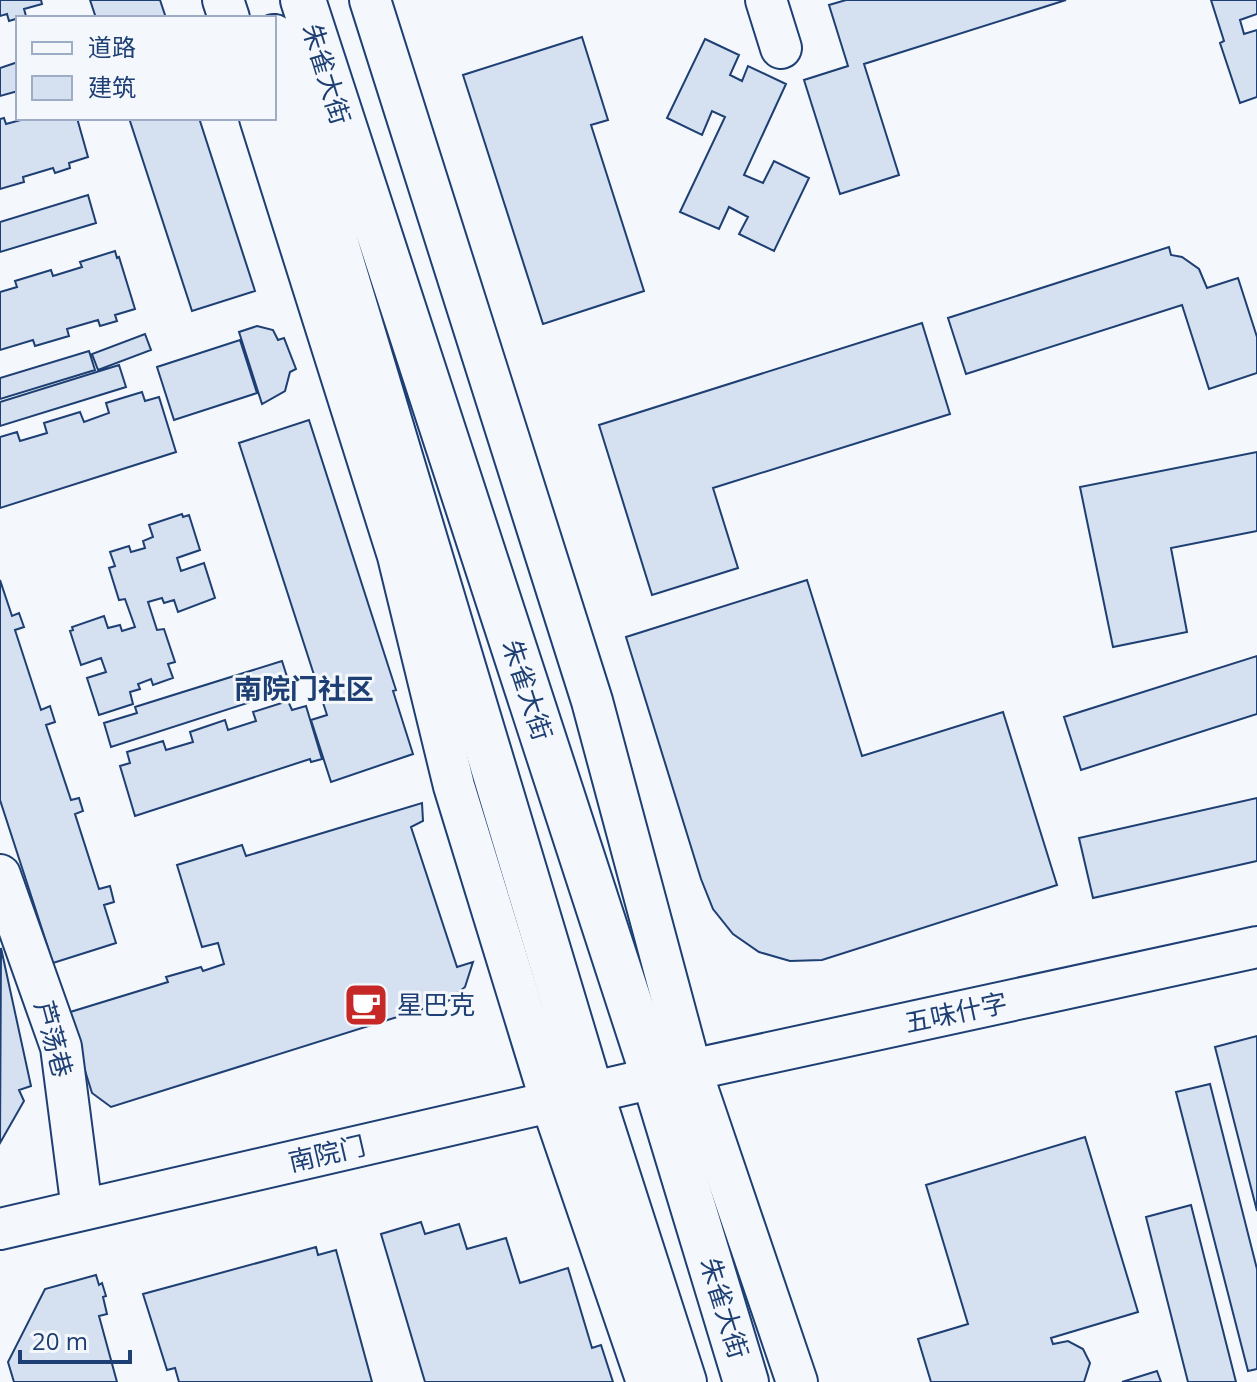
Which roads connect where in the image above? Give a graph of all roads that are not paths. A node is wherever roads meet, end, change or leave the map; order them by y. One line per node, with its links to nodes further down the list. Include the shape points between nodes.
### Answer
1 (303, 0): 9 (main road, 朱雀大街)
2 (370, 0): 9 (street, via 592,701)
3 (766, 0): 5 (street)
4 (276, 44): 10 (main road, 朱雀大街)
5 (781, 48)
6 (261, 120): 10 (street, via 398,556 454,786)
7 (0, 875): 11 (street, 芦荡巷, via 61,1047)
8 (1257, 947): 9 (street, 五味什字)
9 (672, 1074): 10 (street, 南院门); 15 (main road, 朱雀大街); 16 (street)
10 (571, 1098): 11 (street, 南院门); 13 (street); 14 (main road, 朱雀大街)
11 (82, 1210): 12 (street, 南院门)
12 (0, 1229)
13 (647, 1382)
14 (684, 1382)
15 (746, 1382)
16 (797, 1382)

